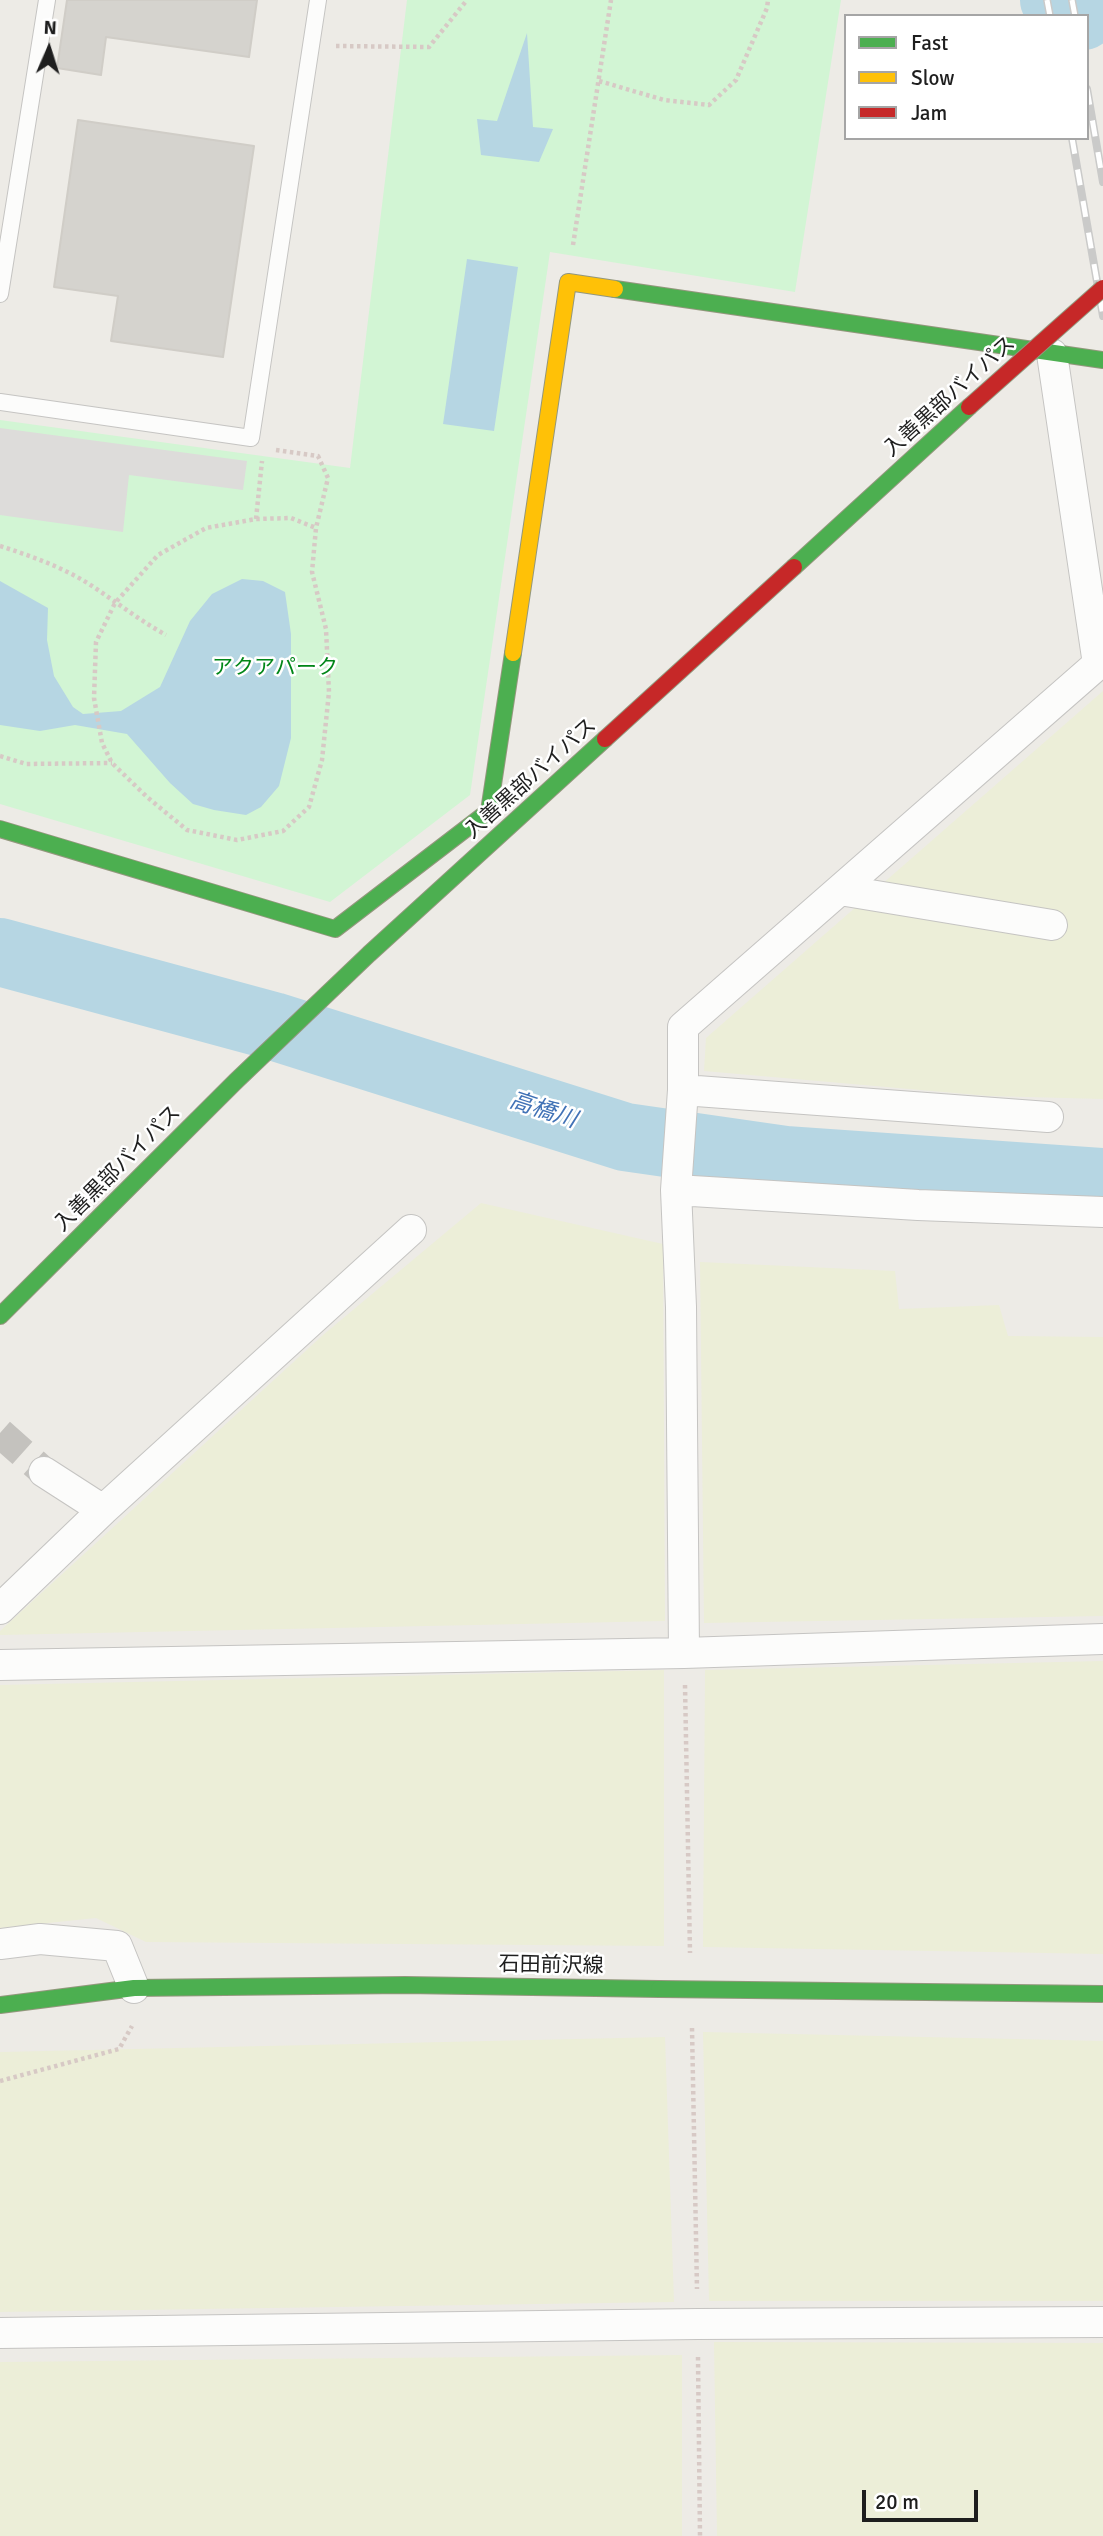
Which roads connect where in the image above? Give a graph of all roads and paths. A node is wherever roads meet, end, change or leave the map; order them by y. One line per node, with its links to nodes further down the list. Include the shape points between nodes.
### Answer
1 (47, 0): 10 (lane)
2 (318, 0): 6 (lane)
3 (467, 0): 6 (path, via 429,47)
4 (611, 0): 7 (path)
5 (768, 0): 7 (path, via 736,80 709,105 664,100)
6 (311, 46): 13 (lane, via 251,438)
7 (599, 81): 8 (path)
8 (568, 282): 11 (main road); 21 (main road, via 489,811 335,929)
9 (1103, 288): 29 (main road, 入善黒部バイパス, bridge, via 369,954)
10 (0, 294)
11 (1052, 354): 12 (main road); 22 (street, via 1098,664)
12 (1103, 360)
13 (0, 402)
14 (256, 519): 15 (path, via 291,518); 15 (path, via 264,449 318,456 328,478); 17 (path, via 206,528 158,555)
15 (316, 528): 20 (path, via 312,572 326,629 329,692 322,760 309,807 283,831 237,840 187,830)
16 (0, 546): 17 (path, via 40,559 88,583)
17 (115, 603): 18 (path); 20 (path, via 96,642 94,698 102,743)
18 (166, 635)
19 (0, 756): 20 (path, via 26,764)
20 (112, 763)
21 (0, 829)
22 (840, 890): 23 (street); 24 (street, via 682,1027)
23 (1052, 925)
24 (683, 1090): 25 (street); 26 (street)
25 (1048, 1117)
26 (676, 1190): 27 (street); 34 (street)
27 (1103, 1212)
28 (411, 1230): 31 (street)
29 (0, 1316)
30 (44, 1472): 31 (street)
31 (103, 1510): 32 (street)
32 (0, 1609)
33 (1103, 1639): 34 (street)
34 (684, 1653): 35 (street)
35 (0, 1665)
36 (0, 1944): 37 (street, via 40,1939 117,1946)
37 (134, 1988): 38 (main road, 石田前沢線, bridge, via 405,1985); 39 (main road, 石田前沢線); 40 (path, via 136,2020 119,2049)
38 (1103, 1994)
39 (0, 2005)
40 (0, 2081)
41 (1103, 2322): 42 (street)
42 (698, 2324): 43 (street); 44 (path)
43 (0, 2333)
44 (700, 2536)

